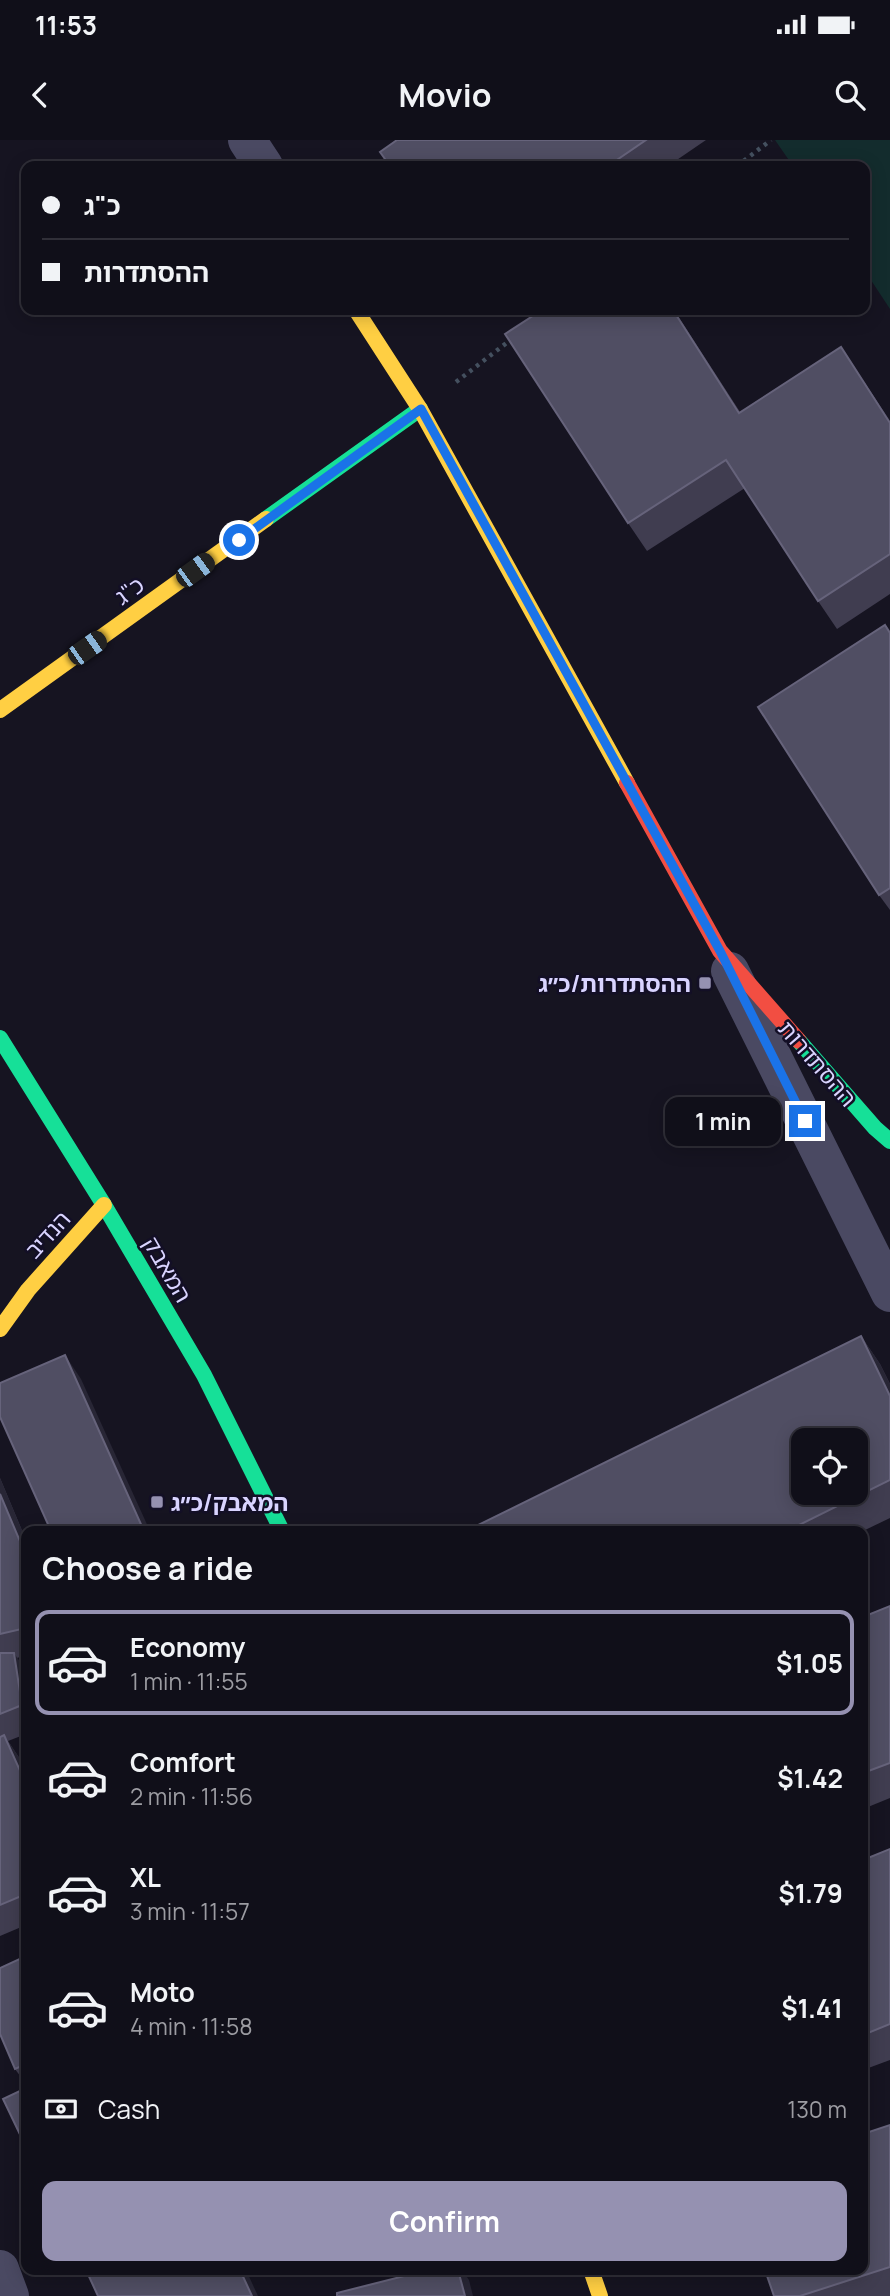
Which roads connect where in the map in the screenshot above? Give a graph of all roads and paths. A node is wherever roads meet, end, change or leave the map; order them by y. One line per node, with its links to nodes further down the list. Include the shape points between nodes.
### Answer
1 (247, 140): 3 (street)
2 (771, 140): 4 (path)
3 (261, 161)
4 (744, 161)
5 (359, 315): 7 (street, ההסתדרות)
6 (518, 335): 7 (path)
7 (421, 409): 8 (street, כ"ג); 9 (street, ההסתדרות)
8 (0, 710)
9 (720, 951): 11 (street, ההסתדרות); 13 (street, ההסתדרות)
10 (0, 1038): 12 (street, המאבק)
11 (890, 1141)
12 (104, 1205): 14 (street, הנדיב, via 27,1290); 15 (street, המאבק, via 205,1375)
13 (890, 1292)
14 (0, 1329)
15 (280, 1526)
16 (0, 2269): 18 (street)
17 (593, 2275): 19 (street)
18 (10, 2296)
19 (600, 2296)

